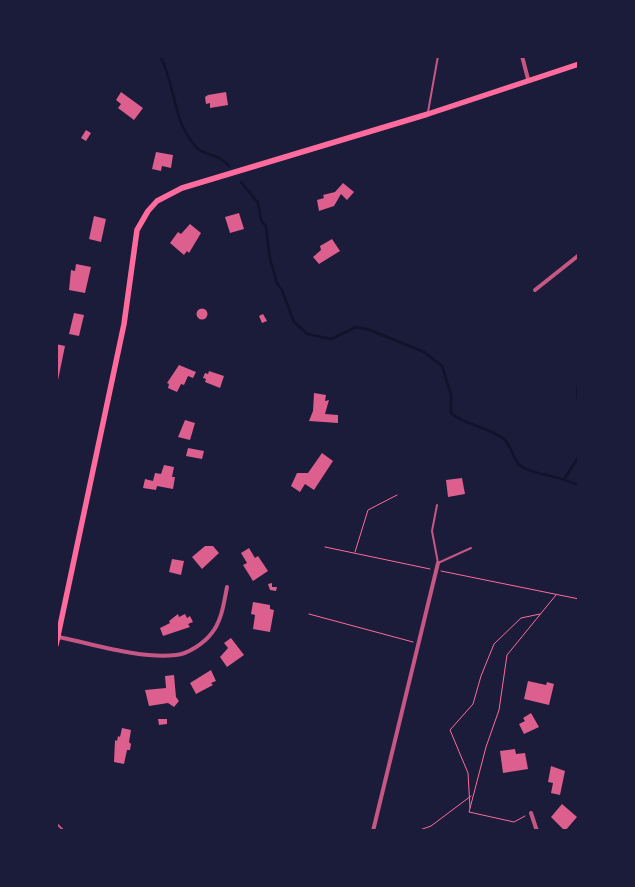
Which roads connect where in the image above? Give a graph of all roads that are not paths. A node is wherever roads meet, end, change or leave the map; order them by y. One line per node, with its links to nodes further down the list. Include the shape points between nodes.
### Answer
1 (438, 56): 5 (lane)
2 (522, 56): 4 (street)
3 (579, 64): 4 (main road)
4 (528, 79): 5 (main road)
5 (428, 114): 12 (main road, via 182,188 164,196 148,211 137,230 124,324)
6 (579, 255): 7 (street)
7 (535, 290)
8 (437, 505): 10 (lane, via 432,531)
9 (471, 548): 10 (lane)
10 (438, 563): 17 (street)
11 (228, 587): 12 (street, via 211,634 189,652 177,656 150,655)
12 (58, 636): 13 (main road)
13 (56, 645)
14 (531, 813): 18 (street)
15 (58, 825): 16 (lane)
16 (64, 831)
17 (373, 831)
18 (537, 831)

